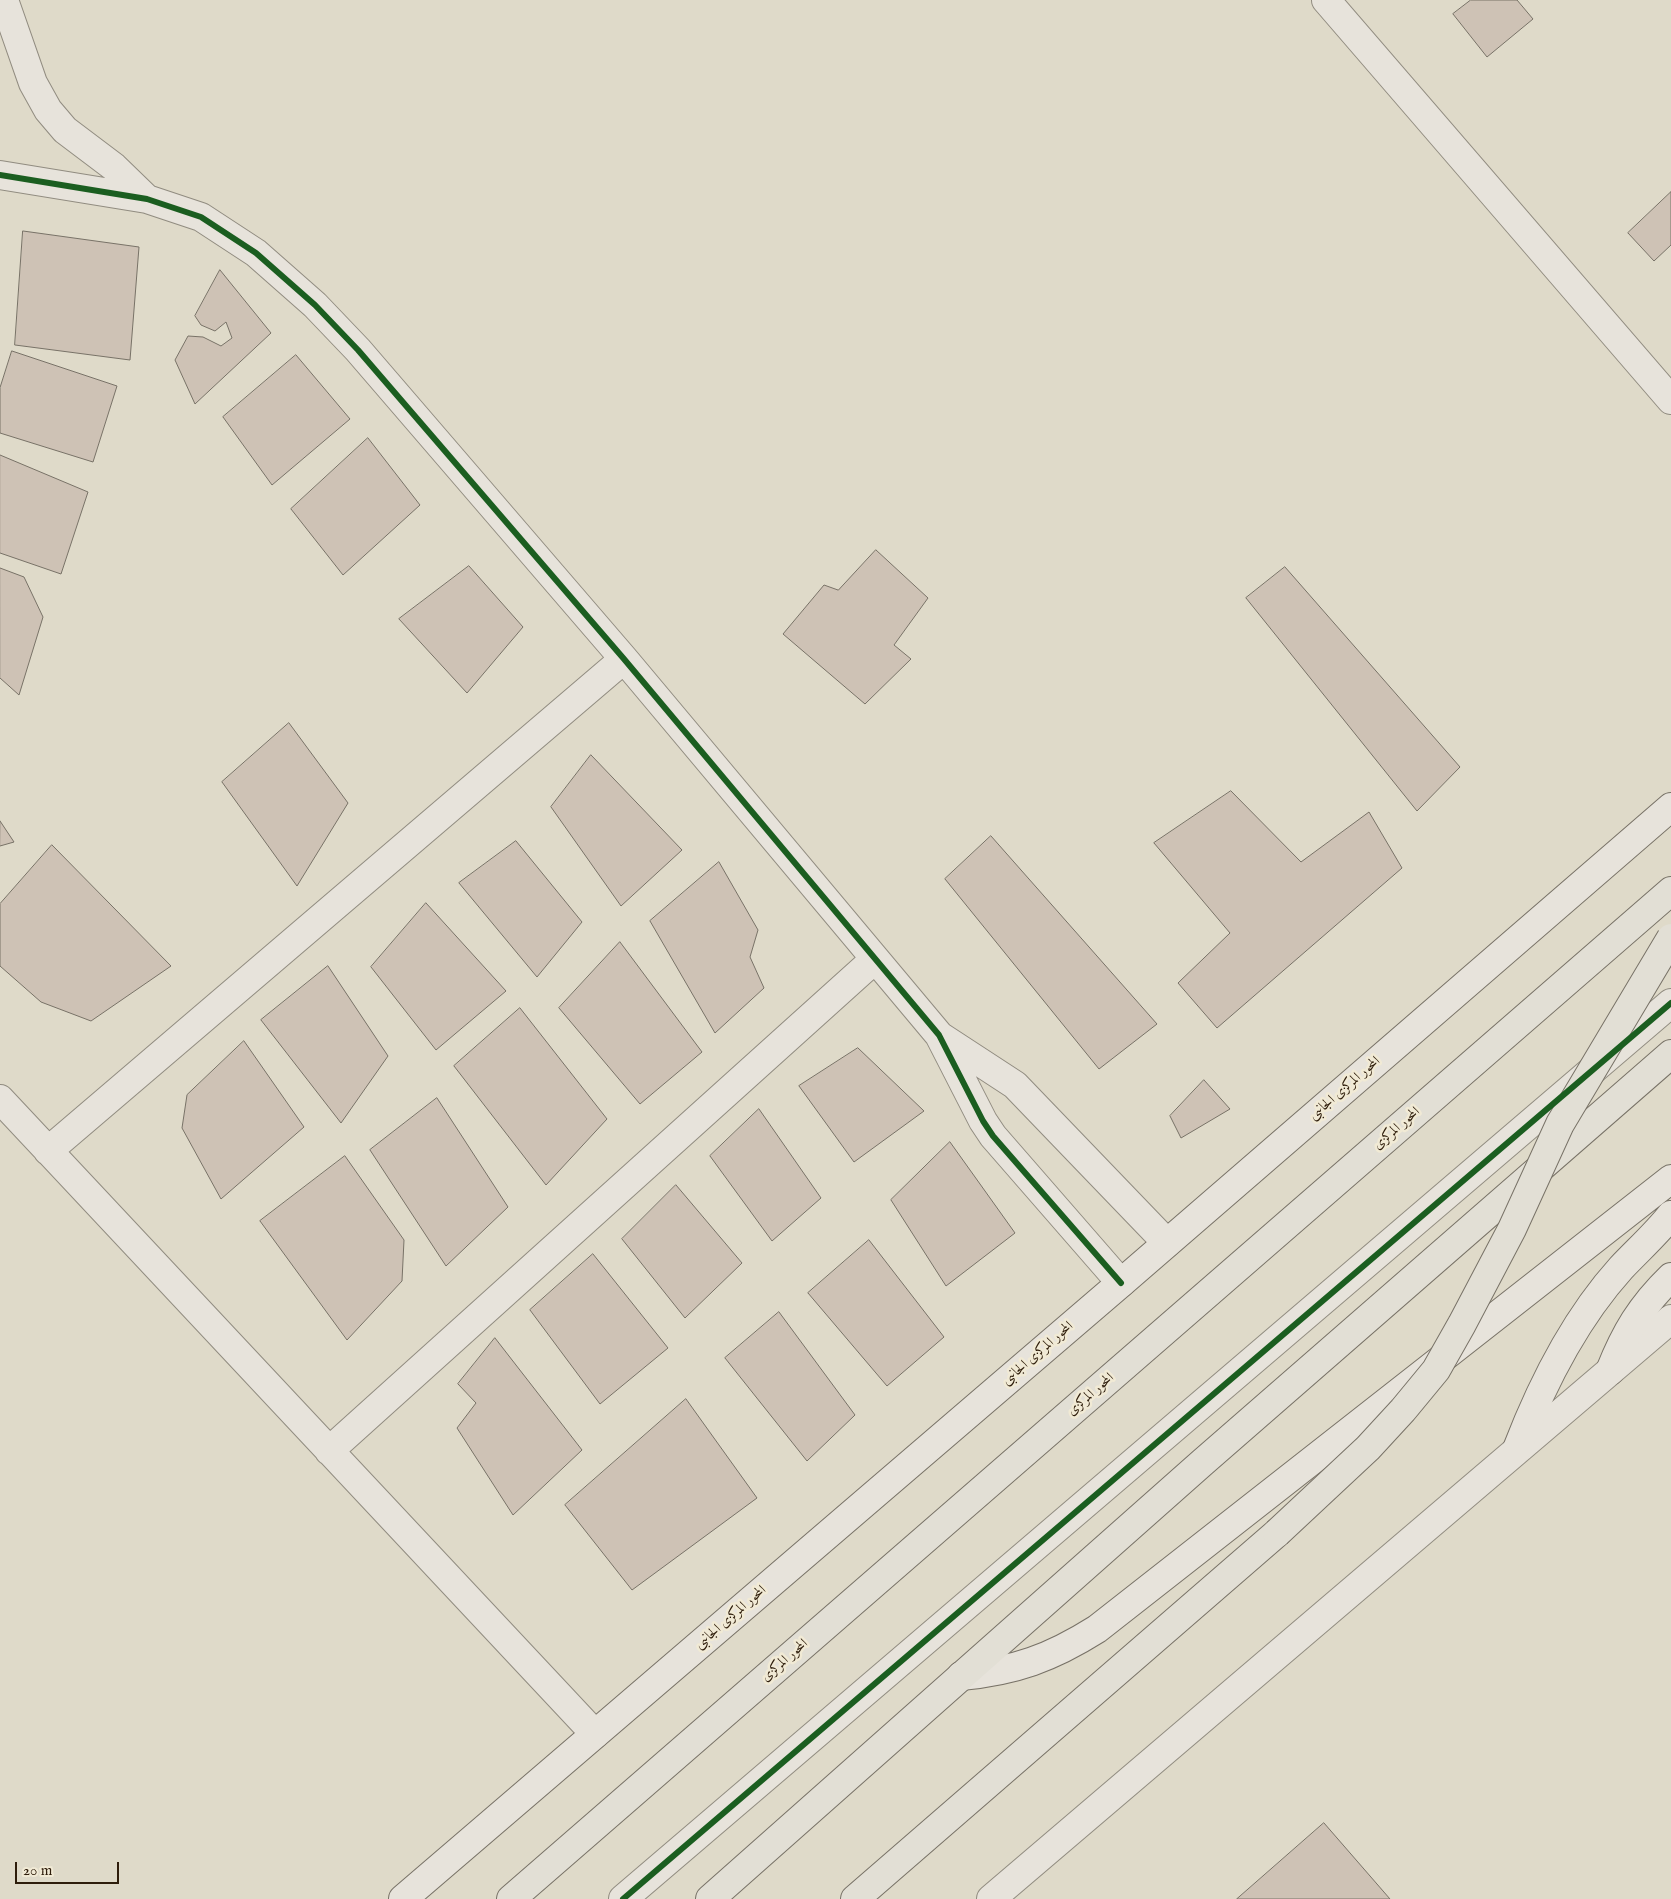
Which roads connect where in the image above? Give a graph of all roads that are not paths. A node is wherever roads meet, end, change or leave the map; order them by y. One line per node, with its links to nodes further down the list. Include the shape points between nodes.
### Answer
1 (4, 0): 4 (street, via 33,82 48,110 65,130 114,167)
2 (1326, 0): 5 (street)
3 (0, 175): 4 (street)
4 (147, 199): 6 (street, via 201,217 256,253 314,305 358,350)
5 (1671, 400)
6 (624, 659): 10 (street); 15 (street)
7 (1671, 807): 18 (street, المحور المركزى الجانبى)
8 (1671, 891): 28 (highway, المحور المركزى)
9 (1671, 938): 31 (highway, bridge, via 1560,1124 1512,1229 1436,1370 1403,1410 1368,1448 1277,1533)
10 (875, 960): 12 (street); 24 (street)
11 (1671, 1003): 29 (street)
12 (939, 1035): 18 (street, via 1016,1085); 20 (street, via 993,1136)
13 (1671, 1054): 25 (highway)
14 (0, 1099): 15 (street)
15 (48, 1151): 24 (street)
16 (1671, 1179): 25 (street, via 1097,1629 1072,1645 1018,1667)
17 (1671, 1215): 23 (street, via 1622,1267 1573,1332 1532,1408)
18 (1167, 1244): 20 (street, المحور المركزى الجانبى)
19 (1671, 1277): 22 (street, via 1636,1317)
20 (1121, 1283): 26 (street, المحور المركزى الجانبى)
21 (1671, 1319): 22 (street)
22 (1610, 1371): 23 (street)
23 (1517, 1449): 32 (street)
24 (329, 1451): 26 (street)
25 (961, 1676): 30 (highway)
26 (595, 1734): 27 (street, المحور المركزى الجانبى)
27 (403, 1899)
28 (511, 1899)
29 (623, 1899)
30 (710, 1899)
31 (855, 1899)
32 (991, 1899)

